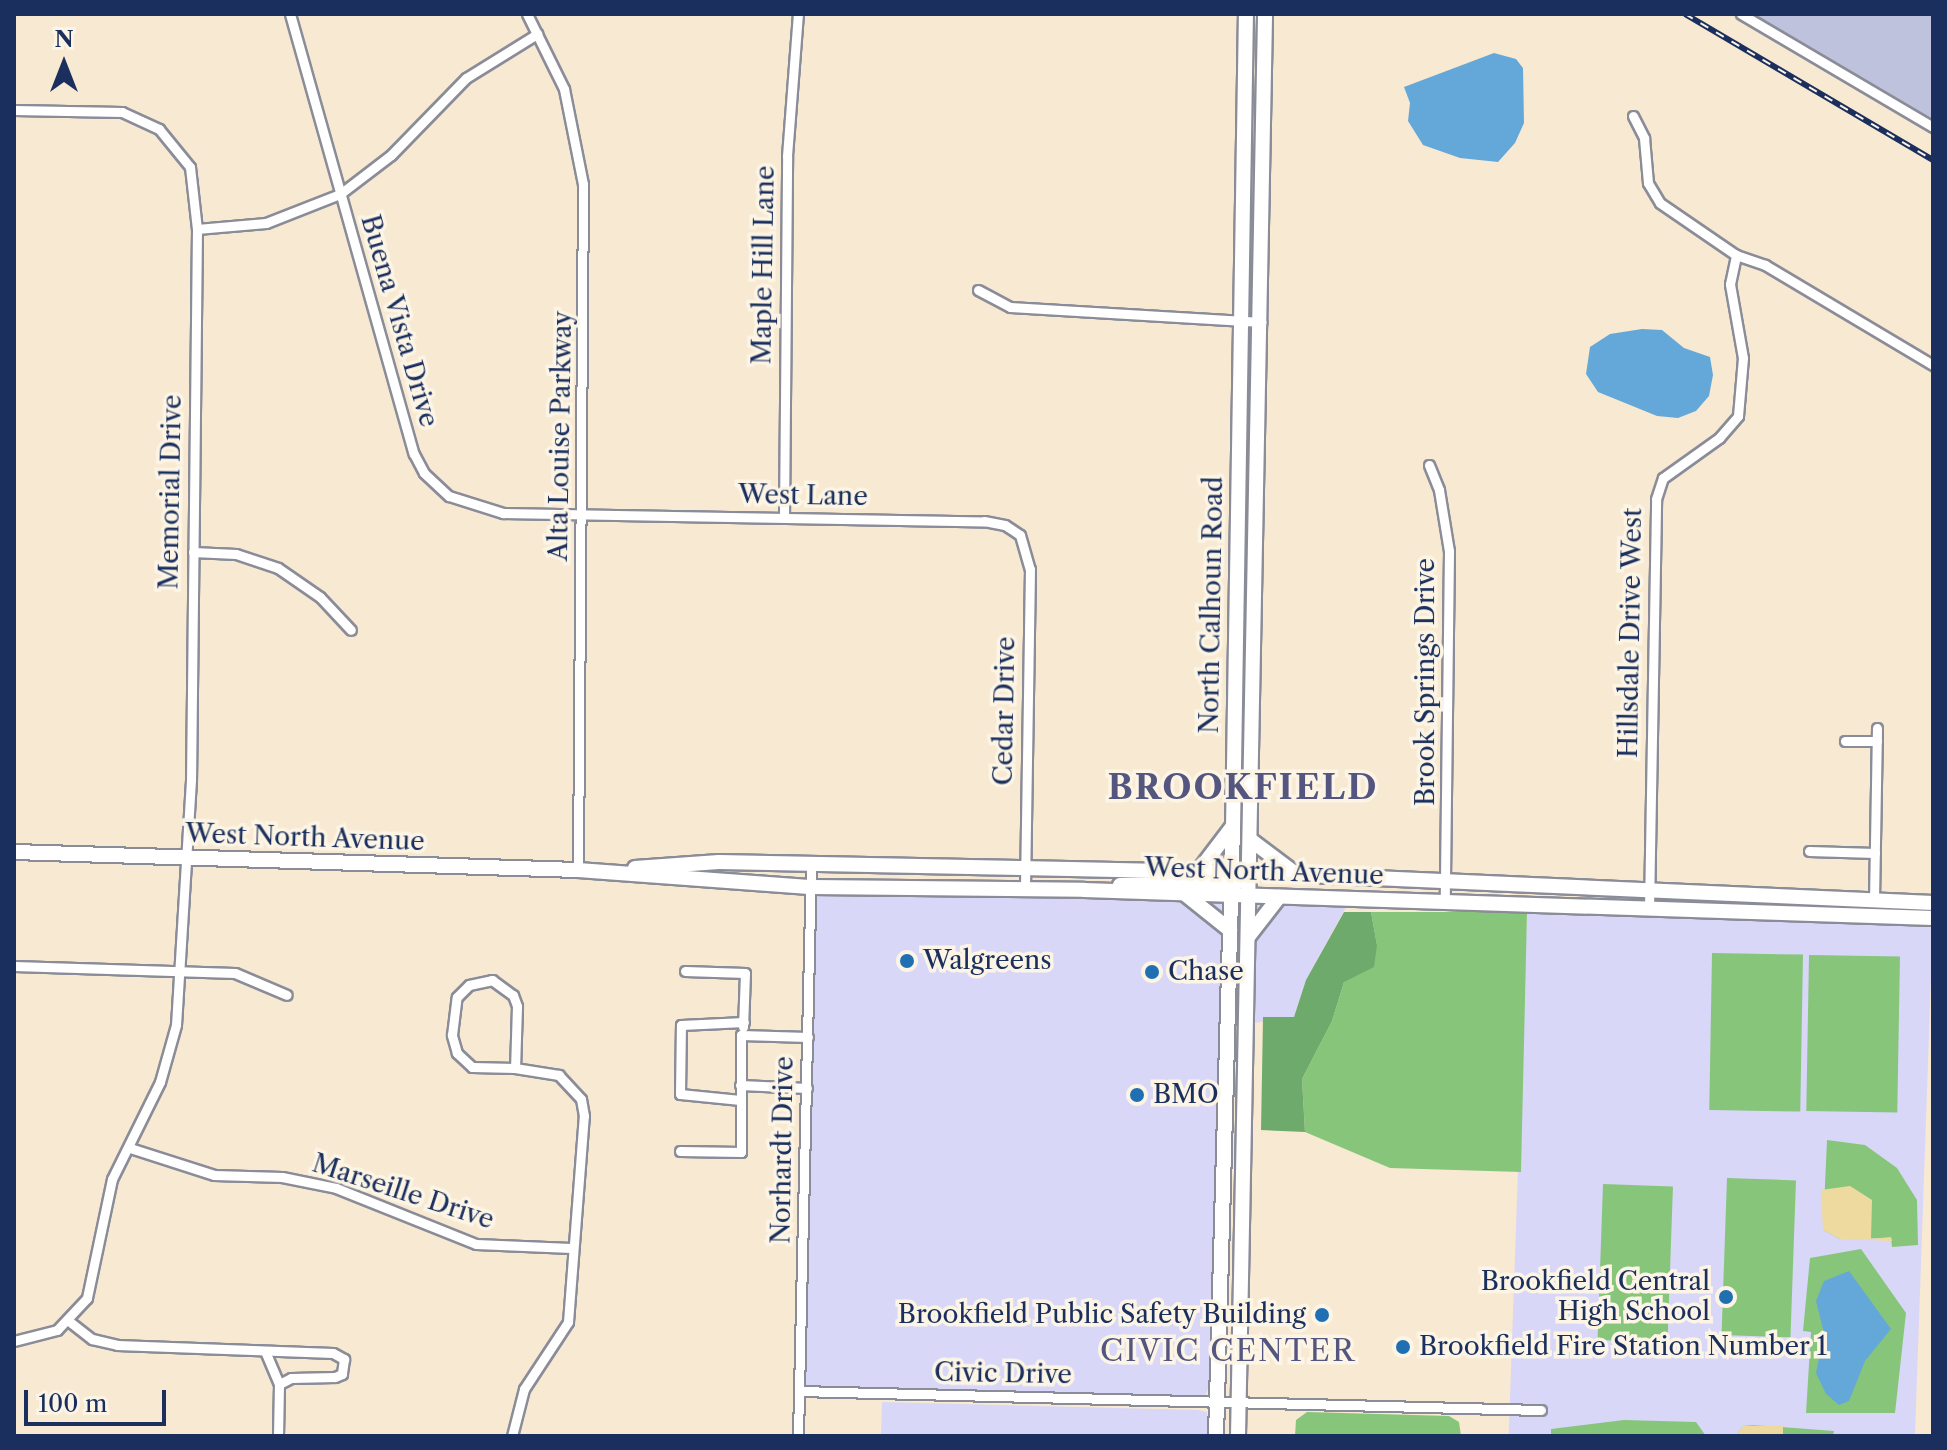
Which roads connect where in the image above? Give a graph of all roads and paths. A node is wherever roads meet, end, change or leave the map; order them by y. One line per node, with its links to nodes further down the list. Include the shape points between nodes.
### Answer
1 (290, 14): 11 (street, Buena Vista Drive)
2 (527, 14): 7 (street, Alta Louise Parkway)
3 (798, 14): 20 (street, Maple Hill Lane, via 788,113)
4 (1246, 14): 15 (main road, North Calhoun Road)
5 (1265, 14): 16 (main road, North Calhoun Road)
6 (1741, 14): 10 (street)
7 (537, 34): 11 (street, via 466,78 391,155); 19 (street, Alta Louise Parkway, via 564,89 582,159)
8 (14, 110): 12 (street, Memorial Drive, via 122,112 166,135 190,167)
9 (1633, 116): 13 (street, via 1644,138 1652,195)
10 (1933, 127)
11 (340, 194): 12 (street, via 266,223); 19 (street, Buena Vista Drive, via 408,434 424,473 449,496 480,509)
12 (197, 229): 22 (street, Memorial Drive)
13 (1736, 255): 17 (street, via 1765,265); 42 (street, Hillsdale Drive West, via 1730,284 1744,372 1738,416 1719,438 1663,478 1656,499)
14 (978, 290): 15 (street, via 1010,307)
15 (1243, 321): 16 (street); 27 (main road, North Calhoun Road)
16 (1262, 322): 28 (main road, North Calhoun Road)
17 (1933, 365)
18 (1429, 465): 40 (street, Brook Springs Drive, via 1439,490 1449,551)
19 (583, 514): 20 (street, West Lane); 35 (street, Alta Louise Parkway)
20 (784, 517): 21 (street, West Lane, via 984,521)
21 (1020, 535): 34 (street, Cedar Drive, via 1030,569)
22 (193, 552): 23 (street, via 236,554 278,568 320,597); 32 (street, Memorial Drive)
23 (351, 630)
24 (1877, 728): 26 (street)
25 (1845, 741): 26 (street)
26 (1877, 741): 31 (street)
27 (1233, 826): 37 (main road); 41 (main road, North Calhoun Road)
28 (1252, 841): 38 (main road, North Calhoun Road); 39 (main road)
29 (1809, 851): 31 (street)
30 (14, 852): 32 (main road, West North Avenue)
31 (1875, 853): 49 (street)
32 (187, 859): 35 (main road, West North Avenue); 57 (street, Memorial Drive)
33 (811, 864): 34 (main road, West North Avenue); 36 (main road, West North Avenue, via 719,862); 43 (street, Norhardt Drive)
34 (1025, 867): 37 (main road, West North Avenue); 44 (street, Cedar Drive)
35 (578, 870): 36 (main road, West North Avenue)
36 (594, 870): 43 (main road, West North Avenue)
37 (1198, 872): 41 (main road, West North Avenue)
38 (1251, 873): 39 (main road, West North Avenue); 41 (main road, West North Avenue); 47 (main road, North Calhoun Road)
39 (1297, 874): 40 (main road, West North Avenue)
40 (1446, 880): 42 (main road, West North Avenue); 50 (street, Brook Springs Drive)
41 (1231, 884): 45 (main road, via 1143,882); 46 (main road, West North Avenue); 47 (main road, West North Avenue); 54 (main road, North Calhoun Road)
42 (1649, 886): 49 (main road, West North Avenue); 52 (street, Hillsdale Drive West)
43 (812, 887): 44 (main road, West North Avenue); 62 (street, Norhardt Drive)
44 (1025, 890): 45 (main road, West North Avenue)
45 (1084, 890): 46 (main road, West North Avenue)
46 (1185, 894): 54 (main road)
47 (1250, 896): 48 (main road, West North Avenue); 55 (main road, North Calhoun Road)
48 (1279, 897): 50 (main road, West North Avenue); 55 (main road)
49 (1874, 900): 51 (main road, West North Avenue)
50 (1445, 901): 52 (main road, West North Avenue)
51 (1933, 903)
52 (1649, 909): 53 (main road, West North Avenue)
53 (1933, 918)
54 (1230, 930): 75 (main road, North Calhoun Road)
55 (1248, 938): 76 (main road, North Calhoun Road)
56 (14, 966): 57 (street)
57 (182, 971): 59 (street, via 250,975); 67 (street, Memorial Drive, via 172,1045)
58 (685, 971): 60 (street, via 745,973)
59 (287, 995)
60 (744, 1022): 61 (street); 66 (street, via 681,1025 680,1094)
61 (741, 1035): 62 (street); 64 (street)
62 (808, 1037): 65 (street, Norhardt Drive)
63 (515, 1068): 63 (street, via 518,1022 513,995 492,980 469,985 454,1006 457,1053 472,1067); 69 (street, via 559,1075 581,1099 584,1143)
64 (740, 1085): 65 (street); 66 (street)
65 (807, 1088): 74 (street, Norhardt Drive)
66 (740, 1100): 68 (street, via 741,1152)
67 (130, 1148): 69 (street, Marseille Drive, via 198,1172 282,1177 336,1188 476,1244); 70 (street, Memorial Drive, via 103,1208 90,1289)
68 (680, 1151)
69 (571, 1248): 78 (street, via 568,1322 524,1389)
70 (70, 1322): 71 (street, via 42,1337); 72 (street, via 92,1339 117,1345)
71 (14, 1341)
72 (265, 1351): 73 (street); 73 (street, via 333,1353 344,1359 342,1374 335,1377 291,1378)
73 (279, 1384): 79 (street)
74 (799, 1391): 75 (street, Civic Drive); 80 (street, Norhardt Drive)
75 (1217, 1400): 76 (street, Civic Drive); 81 (main road, North Calhoun Road)
76 (1239, 1400): 77 (street, Civic Drive); 82 (main road, North Calhoun Road)
77 (1541, 1410)
78 (512, 1435)
79 (278, 1436)
80 (798, 1436)
81 (1216, 1436)
82 (1238, 1436)

